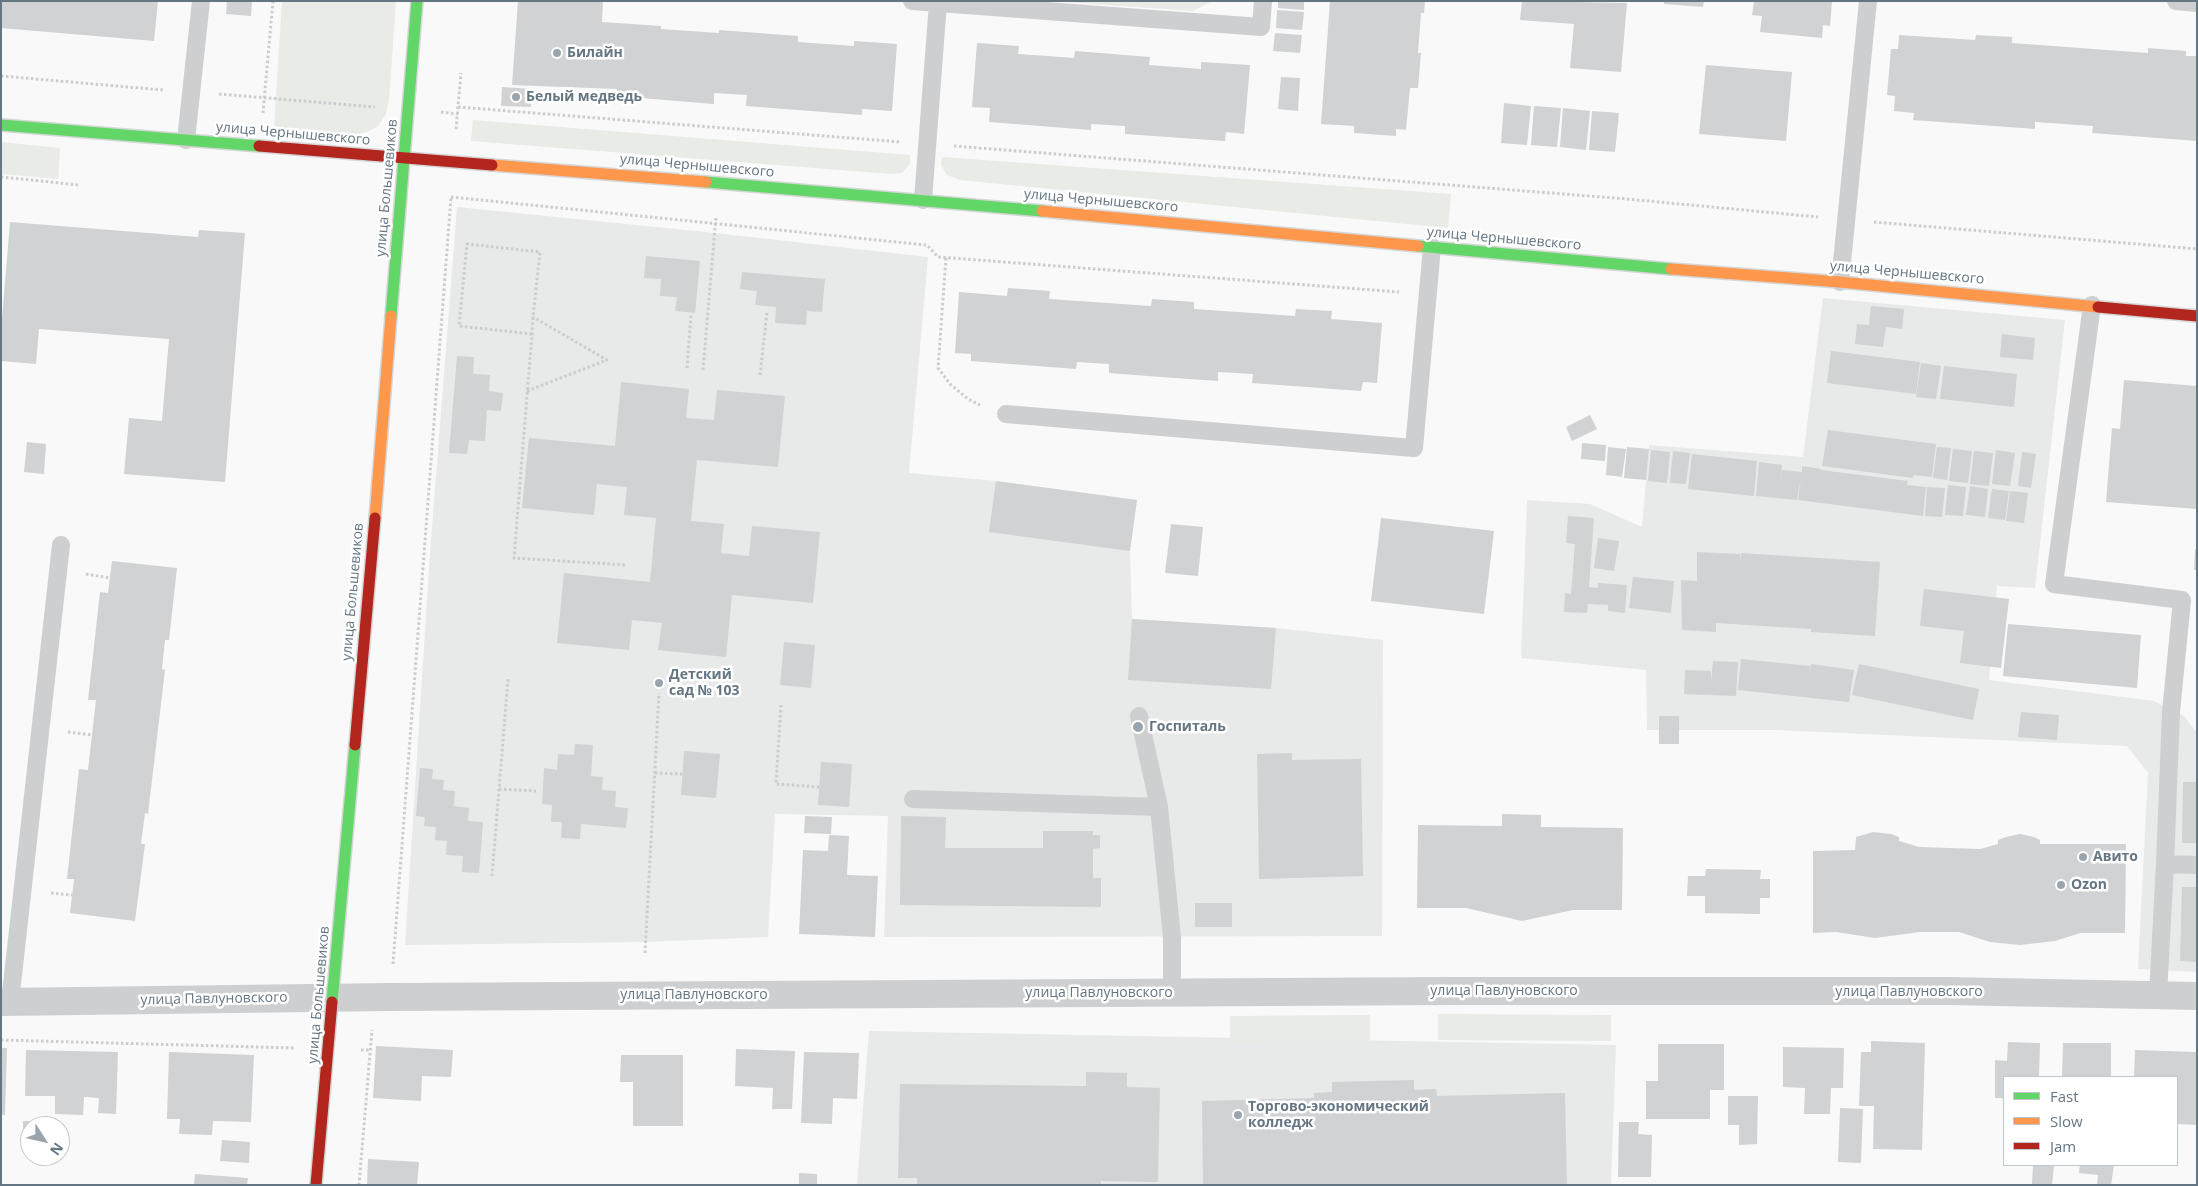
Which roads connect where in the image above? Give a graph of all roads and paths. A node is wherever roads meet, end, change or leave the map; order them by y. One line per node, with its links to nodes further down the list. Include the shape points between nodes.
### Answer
1 (201, 1): 13 (lane)
2 (273, 1): 14 (path)
3 (417, 1): 16 (street, улица Большевиков)
4 (912, 1): 5 (lane)
5 (917, 1): 9 (lane)
6 (1263, 1): 9 (lane, via 1261,27)
7 (1868, 1): 29 (lane)
8 (2176, 1): 10 (lane)
9 (938, 3): 20 (lane)
10 (2197, 3)
11 (461, 73): 15 (path)
12 (1, 76): 13 (path)
13 (191, 92): 14 (path); 19 (lane)
14 (265, 98): 16 (path); 21 (path)
15 (458, 107): 17 (path); 20 (path)
16 (409, 110): 17 (path); 22 (street, улица Большевиков)
17 (458, 114): 23 (path)
18 (1, 124): 19 (street, улица Чернышевского)
19 (186, 140): 21 (street, улица Чернышевского)
20 (928, 144): 28 (lane); 29 (path, via 1627,199)
21 (260, 146): 22 (street, улица Чернышевского)
22 (405, 158): 23 (street, улица Чернышевского); 67 (street, улица Большевиков)
23 (453, 162): 25 (street, улица Чернышевского); 27 (path)
24 (1, 177): 26 (path)
25 (718, 183): 28 (street, улица Чернышевского); 30 (path)
26 (80, 185)
27 (451, 197): 30 (path); 68 (path)
28 (924, 200): 31 (street, улица Чернышевского)
29 (1846, 220): 32 (path); 34 (lane)
30 (715, 224): 33 (path, via 927,245 938,257); 43 (path)
31 (1432, 247): 34 (street, улица Чернышевского); 35 (lane)
32 (2197, 249)
33 (946, 258): 35 (path); 46 (path, via 938,368 950,384 968,399 989,410)
34 (1840, 282): 36 (street, улица Чернышевского)
35 (1427, 294): 46 (lane, via 1414,448)
36 (2092, 305): 39 (street, улица Чернышевского); 60 (lane, via 2054,584 2182,600 2171,712)
37 (767, 312): 44 (path)
38 (691, 316): 42 (path)
39 (2197, 316)
40 (533, 317): 41 (path); 41 (path, via 540,252 467,244 459,326); 45 (path, via 607,360)
41 (532, 334): 45 (path)
42 (686, 368)
43 (703, 370)
44 (760, 375)
45 (527, 391): 48 (path, via 514,558)
46 (1006, 414)
47 (61, 545): 69 (lane)
48 (626, 565)
49 (508, 679): 56 (path)
50 (659, 693): 53 (path)
51 (781, 705): 55 (path, via 776,784)
52 (1139, 716): 59 (lane)
53 (654, 773): 54 (path); 63 (path)
54 (682, 774)
55 (819, 787)
56 (499, 789): 57 (path); 62 (path)
57 (536, 791)
58 (913, 799): 59 (lane)
59 (1158, 807): 64 (lane, via 1172,938)
60 (2165, 864): 61 (lane); 65 (lane)
61 (2197, 865)
62 (492, 876)
63 (645, 954)
64 (1172, 992): 65 (street, улица Павлуновского, via 1920,991); 68 (street, улица Павлуновского)
65 (2158, 995): 66 (street, улица Павлуновского)
66 (2197, 996)
67 (333, 997): 68 (street, улица Павлуновского); 69 (street, улица Павлуновского); 71 (street, улица Большевиков)
68 (382, 997): 72 (path)
69 (6, 1002)
70 (1, 1040): 71 (path)
71 (329, 1048): 72 (path); 73 (street, улица Большевиков)
72 (370, 1050): 74 (path)
73 (316, 1185)
74 (359, 1185)

